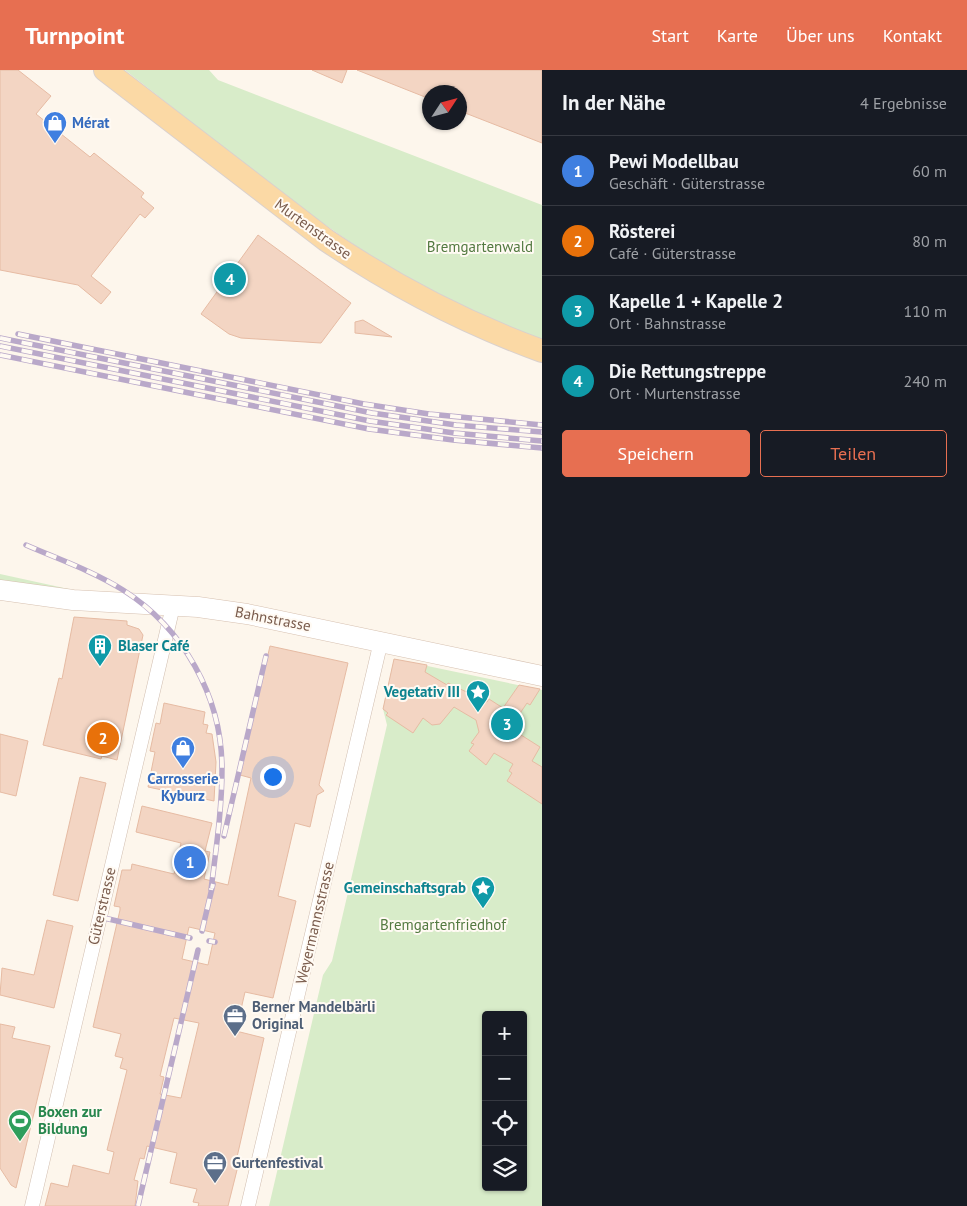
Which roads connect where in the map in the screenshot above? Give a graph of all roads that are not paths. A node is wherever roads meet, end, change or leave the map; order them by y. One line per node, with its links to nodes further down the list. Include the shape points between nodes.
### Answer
1 (105, 70): 2 (main road, Murtenstrasse, via 326,240 370,270 455,315)
2 (542, 351)
3 (0, 590): 4 (street, Bahnstrasse, via 73,600)
4 (173, 606): 5 (street, Bahnstrasse, via 247,614); 7 (street, Güterstrasse)
5 (381, 641): 6 (street, Bahnstrasse); 8 (street, Weyermannsstrasse)
6 (542, 676)
7 (32, 1206)
8 (248, 1206)

